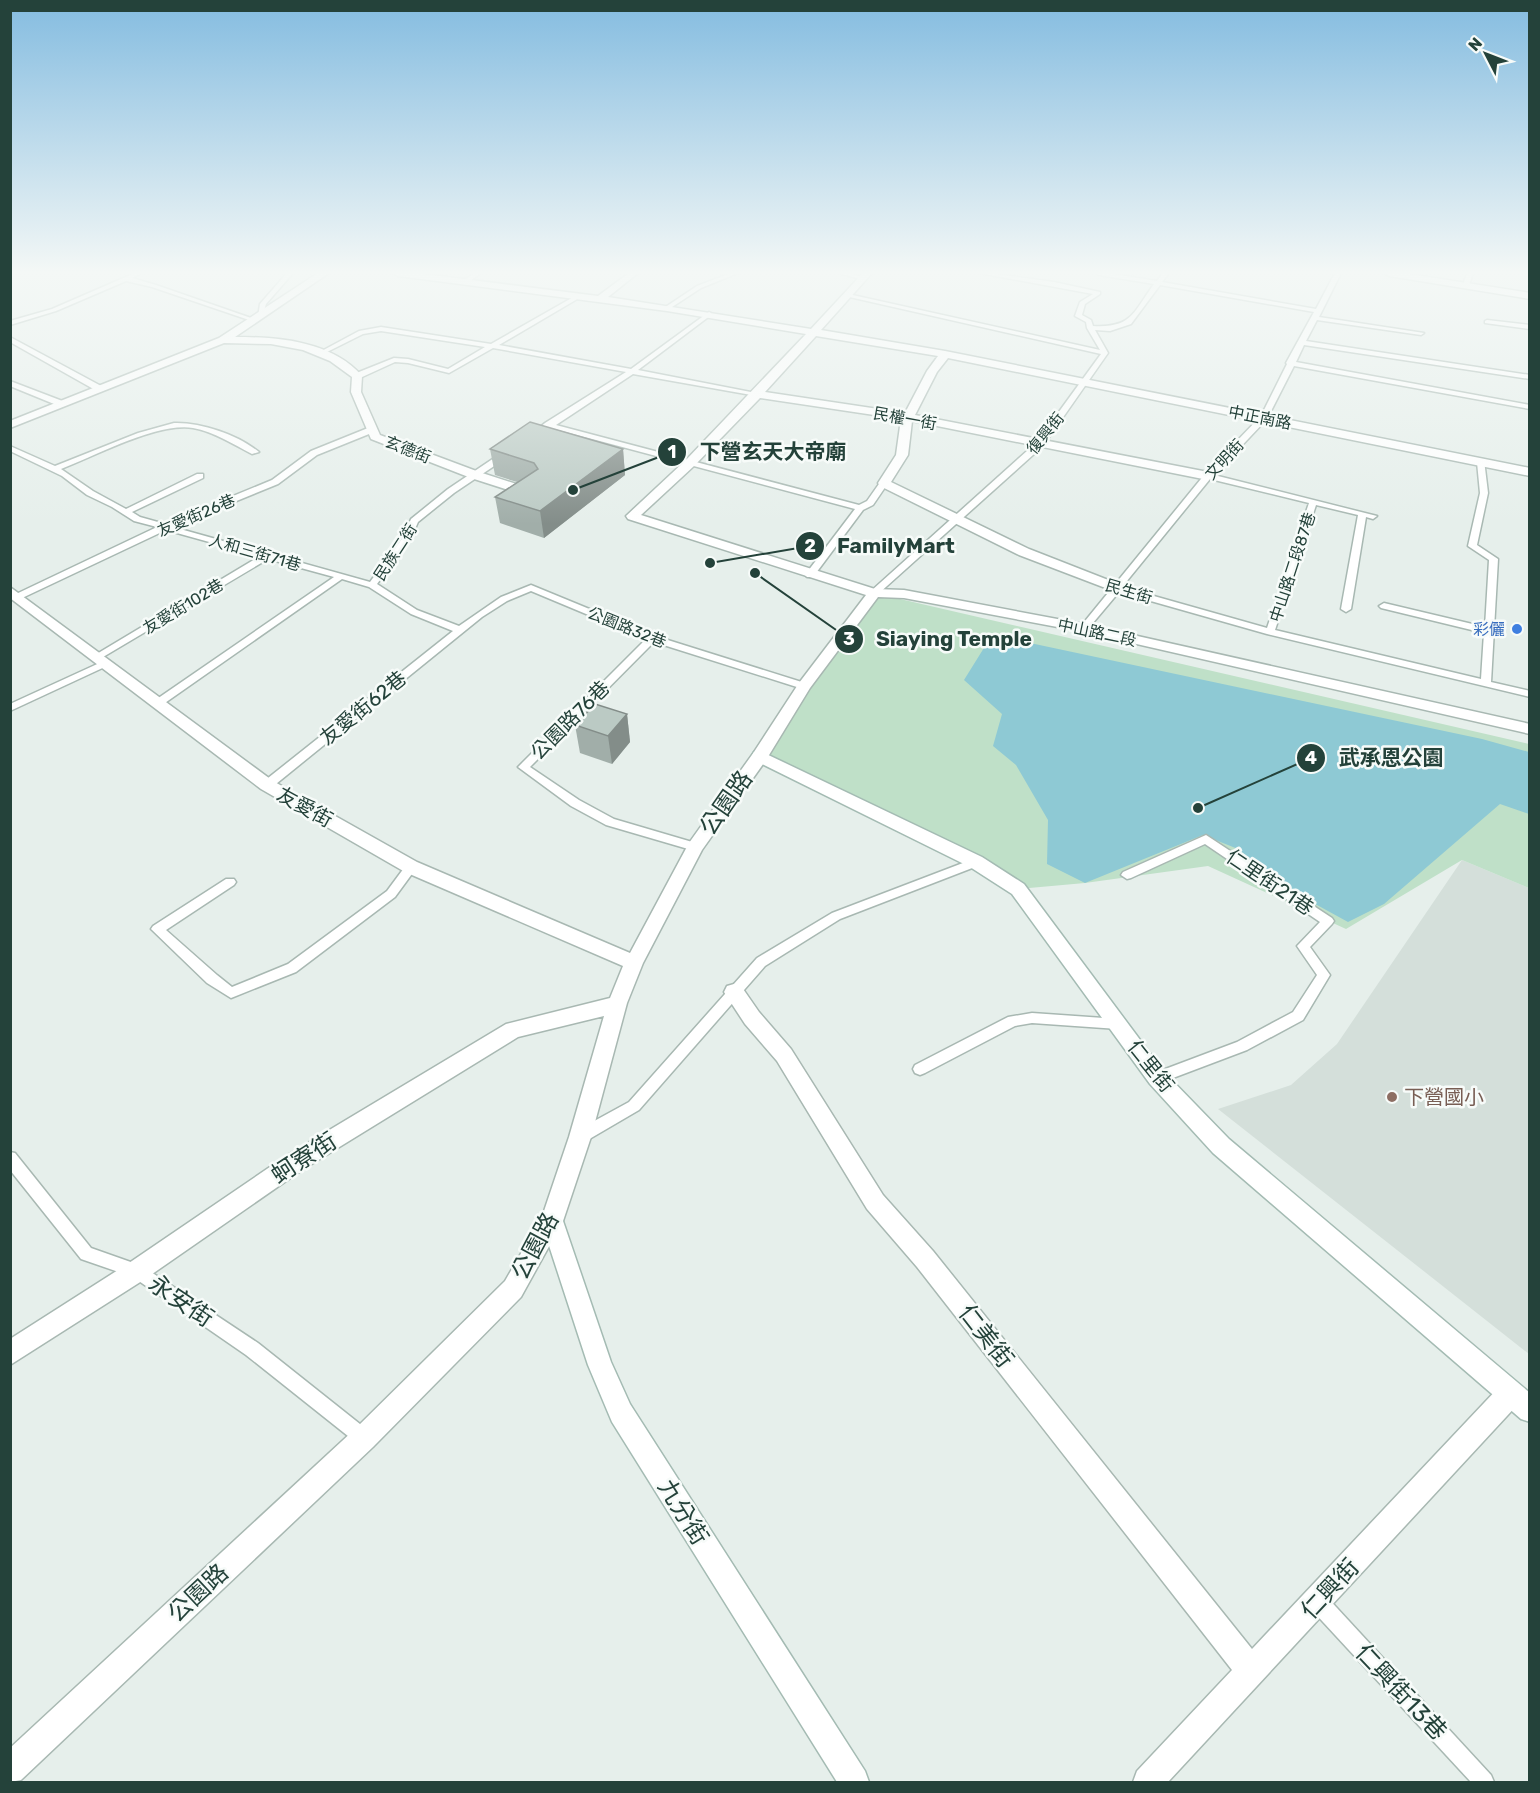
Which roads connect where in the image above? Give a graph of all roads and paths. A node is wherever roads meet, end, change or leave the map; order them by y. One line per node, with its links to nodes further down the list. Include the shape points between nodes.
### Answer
1 (42, 357): 19 (lane)
2 (180, 357): 19 (street)
3 (330, 357): 15 (street)
4 (474, 357): 15 (lane, via 449,371 394,360)
5 (549, 357): 14 (lane, 民權一街)
6 (652, 357): 14 (lane)
7 (790, 357): 20 (street)
8 (943, 357): 23 (street)
9 (958, 357): 17 (street, 中正南路)
10 (1102, 357): 17 (lane, 復興街)
11 (1294, 357): 13 (lane, 文明街)
12 (1394, 357): 16 (lane)
13 (1290, 363): 22 (lane); 24 (lane, 文明街)
14 (631, 372): 20 (lane, 民權一街); 26 (lane)
15 (357, 376): 27 (street, 玄德街, via 356,392)
16 (1530, 377)
17 (1083, 382): 24 (street, 中正南路); 29 (lane, 復興街)
18 (10, 383): 21 (lane)
19 (100, 389): 21 (street)
20 (757, 394): 23 (street, 民權一街); 34 (street)
21 (62, 404): 25 (street)
22 (1530, 407)
23 (908, 417): 29 (street, 民權一街); 40 (street, via 902,454)
24 (1264, 417): 33 (street, 中正南路); 39 (lane, 文明街)
25 (10, 425)
26 (548, 425): 28 (lane); 34 (lane)
27 (372, 430): 37 (street, 玄德街, via 375,436); 48 (lane, 友愛街26巷, via 314,453 275,482)
28 (530, 438)
29 (1040, 444): 39 (street, 民權一街); 47 (lane, 復興街)
30 (10, 448): 35 (lane, 人和三街71巷)
31 (512, 450): 37 (lane, 民族二街)
32 (255, 452): 35 (lane, via 206,429 185,424 147,433)
33 (1481, 462): 36 (street, 中正南路); 60 (lane, via 1484,493 1472,546 1494,559)
34 (690, 463): 43 (lane); 50 (street, 中山路二段, via 632,516)
35 (56, 469): 44 (lane, 人和三街71巷)
36 (1530, 472)
37 (475, 475): 41 (street, 玄德街); 52 (lane, 民族二街, via 414,520 408,536)
38 (200, 476): 44 (lane)
39 (1208, 476): 42 (lane); 53 (lane, 文明街)
40 (884, 483): 43 (lane, via 870,504); 47 (street, 民生街)
41 (534, 494)
42 (1313, 502): 45 (lane); 61 (lane, 中山路二段87巷)
43 (860, 508): 50 (lane)
44 (126, 512): 48 (lane, 人和三街71巷)
45 (1362, 514): 46 (lane); 57 (lane)
46 (1372, 516)
47 (957, 519): 53 (street, 民生街, via 1024,552); 54 (lane, 復興街)
48 (165, 527): 49 (lane, 人和三街71巷); 55 (lane, 友愛街26巷)
49 (268, 555): 51 (lane, 人和三街71巷); 63 (lane, 友愛街102巷)
50 (810, 575): 54 (street, 中山路二段)
51 (341, 576): 52 (lane, 人和三街71巷); 67 (lane, 人和三街71巷)
52 (372, 585): 59 (lane, 人和三街71巷, via 414,612)
53 (1116, 588): 58 (lane, 文明街); 61 (lane, 民生街)
54 (874, 593): 58 (street, 中山路二段, via 904,594); 65 (street, 公園路)
55 (13, 596): 63 (street, 友愛街)
56 (1384, 606): 60 (lane)
57 (1346, 609)
58 (1084, 628): 69 (street, 中山路二段)
59 (460, 630): 62 (lane, 公園路32巷, via 516,591 531,588); 71 (lane, 友愛街62巷)
60 (1489, 631): 64 (lane)
61 (1270, 632): 64 (lane, 民生街)
62 (652, 638): 65 (lane, 公園路32巷); 72 (lane, 公園路76巷, via 523,767 610,822)
63 (102, 660): 67 (street, 友愛街); 68 (lane, 友愛街102巷)
64 (1486, 682): 66 (lane, 民生街)
65 (804, 686): 70 (street, 公園路)
66 (1530, 694)
67 (158, 703): 71 (street, 友愛街)
68 (10, 708)
69 (1530, 729)
70 (760, 756): 72 (street, 公園路); 73 (street, 仁里街)
71 (267, 785): 74 (street, 友愛街)
72 (695, 847): 77 (street, 公園路)
73 (976, 862): 78 (lane, via 836,916 761,962); 80 (street, 仁里街, via 1018,889)
74 (411, 867): 76 (lane, via 391,894 292,968 231,993 157,929); 77 (street, 友愛街)
75 (1127, 875): 82 (lane, 仁里街21巷, via 1206,839 1328,921 1303,946 1324,975 1298,1016 1242,1046)
76 (230, 882)
77 (634, 963): 79 (street, 公園路)
78 (734, 992): 83 (lane, via 634,1106); 91 (street, 仁美街, via 784,1054 875,1202 925,1259)
79 (617, 1002): 83 (street, 公園路); 86 (street, 蚵寮街, via 513,1030 294,1163)
80 (1118, 1024): 81 (lane, via 1032,1018 1013,1021); 82 (street, 仁里街)
81 (920, 1069)
82 (1157, 1078): 88 (street, 仁里街, via 1221,1146)
83 (580, 1137): 85 (street, 公園路)
84 (10, 1158): 86 (lane, 永安街, via 86,1254)
85 (552, 1221): 89 (street, 公園路, via 513,1289); 93 (street, 九分街, via 600,1365 621,1413)
86 (137, 1271): 87 (street, 蚵寮街); 89 (lane, 永安街, via 252,1349)
87 (10, 1353)
88 (1520, 1402): 90 (street, 仁興街)
89 (364, 1438): 92 (street, 公園路)
90 (1318, 1602): 91 (street, 仁興街); 95 (lane, 仁興街13巷)
91 (1251, 1671): 94 (street, 仁興街)
92 (10, 1769)
93 (854, 1782)
94 (1148, 1782)
95 (1484, 1782)

